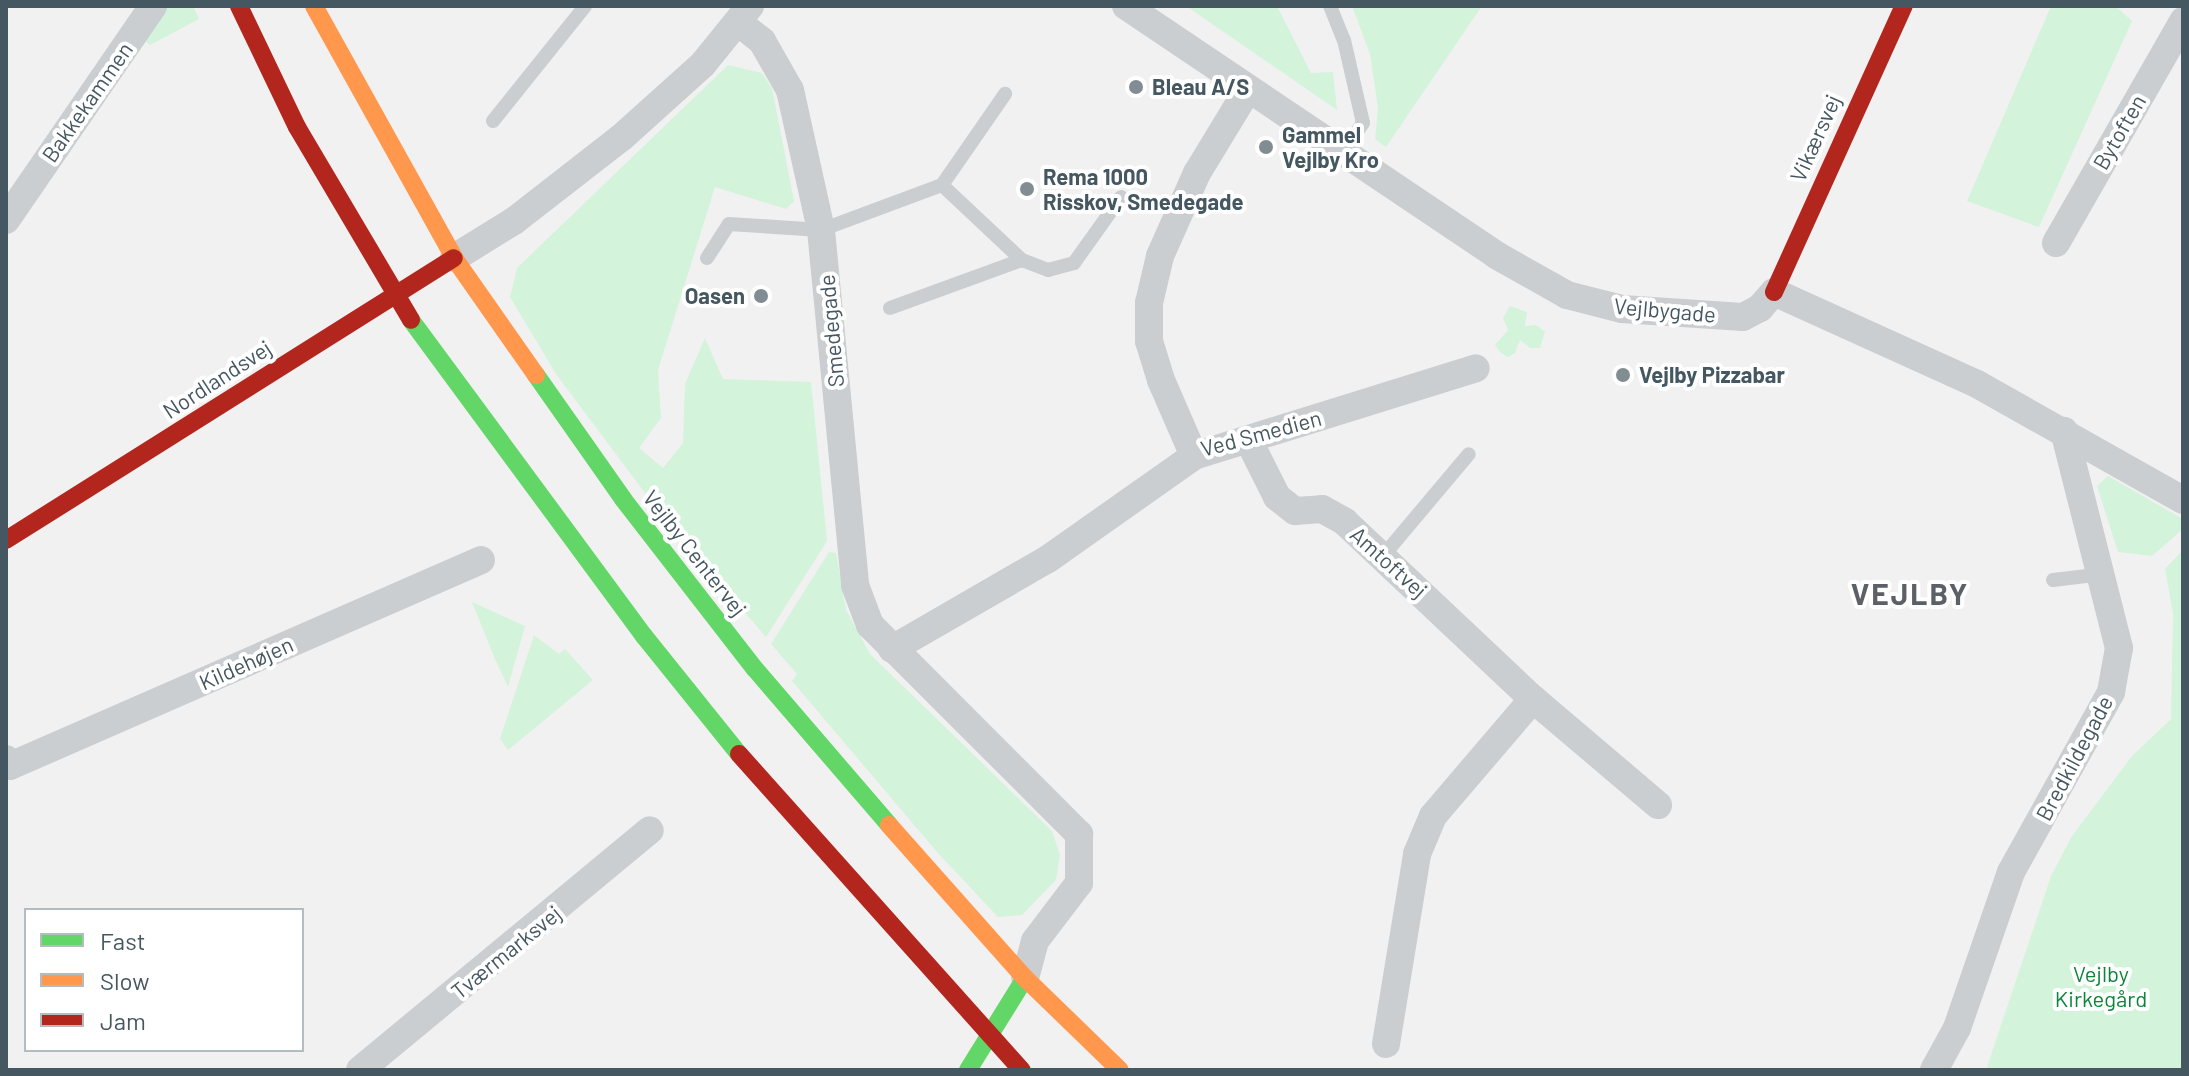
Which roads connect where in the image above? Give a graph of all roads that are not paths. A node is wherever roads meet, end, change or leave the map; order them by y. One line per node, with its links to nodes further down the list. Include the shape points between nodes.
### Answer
1 (153, 6): 16 (street, Bakkekammen)
2 (239, 6): 23 (street, via 297,127)
3 (314, 6): 19 (street, Vejlby Centervej)
4 (585, 6): 12 (lane)
5 (1126, 6): 10 (street, Vejlbygade)
6 (1330, 6): 13 (lane, via 1344,40 1363,123)
7 (1904, 6): 22 (street, Vikærsvej)
8 (745, 15): 17 (street, Smedegade, via 790,90); 19 (street, Smedegade, via 622,137 514,221)
9 (2183, 21): 18 (street, Bytoften)
10 (1248, 89): 13 (street, Vejlbygade); 29 (street, Ved Smedien, via 1197,173 1160,256 1149,303 1149,341)
11 (1005, 94): 14 (lane)
12 (493, 121)
13 (1343, 152): 22 (street, Vejlbygade, via 1567,295 1622,309 1743,317)
14 (942, 185): 17 (lane); 21 (lane)
15 (1121, 197): 21 (lane, via 1074,263 1048,270)
16 (11, 201)
17 (821, 230): 20 (lane, via 729,224); 36 (street, Smedegade, via 855,585 870,625)
18 (2056, 243)
19 (454, 258): 23 (street, Nordlandsvej); 41 (street, Vejlby Centervej, via 623,499 755,669)
20 (707, 258)
21 (1022, 260): 24 (lane)
22 (1774, 292): 26 (street, via 1977,384)
23 (393, 295): 31 (street, Nordlandsvej); 42 (street, via 644,636 740,755)
24 (890, 308)
25 (1476, 368): 27 (street, Ved Smedien)
26 (2064, 431): 30 (street); 34 (street, Bredkildegade)
27 (1249, 441): 29 (street, Ved Smedien); 32 (street, Amtoftvej, via 1277,497 1295,511 1322,509)
28 (1469, 454): 32 (lane)
29 (1194, 456): 36 (street, via 1048,559)
30 (2181, 496)
31 (6, 540)
32 (1383, 556): 37 (street, Amtoftvej)
33 (481, 560): 38 (street, Kildehøjen)
34 (2103, 573): 35 (lane); 48 (street, Bredkildegade, via 2119,648 2111,692 2011,872 1957,1028)
35 (2053, 580)
36 (892, 649): 41 (street, Smedegade, via 1079,834 1079,883 1035,941)
37 (1533, 699): 39 (street, Amtoftvej); 43 (street, via 1433,816 1417,854)
38 (7, 765)
39 (1658, 805)
40 (650, 830): 44 (street, Tværmarksvej)
41 (1025, 978): 42 (street); 47 (street, Vejlby Centervej)
42 (991, 1038): 45 (street); 46 (street)
43 (1386, 1044)
44 (360, 1070)
45 (968, 1070)
46 (1022, 1070)
47 (1120, 1070)
48 (1934, 1070)

